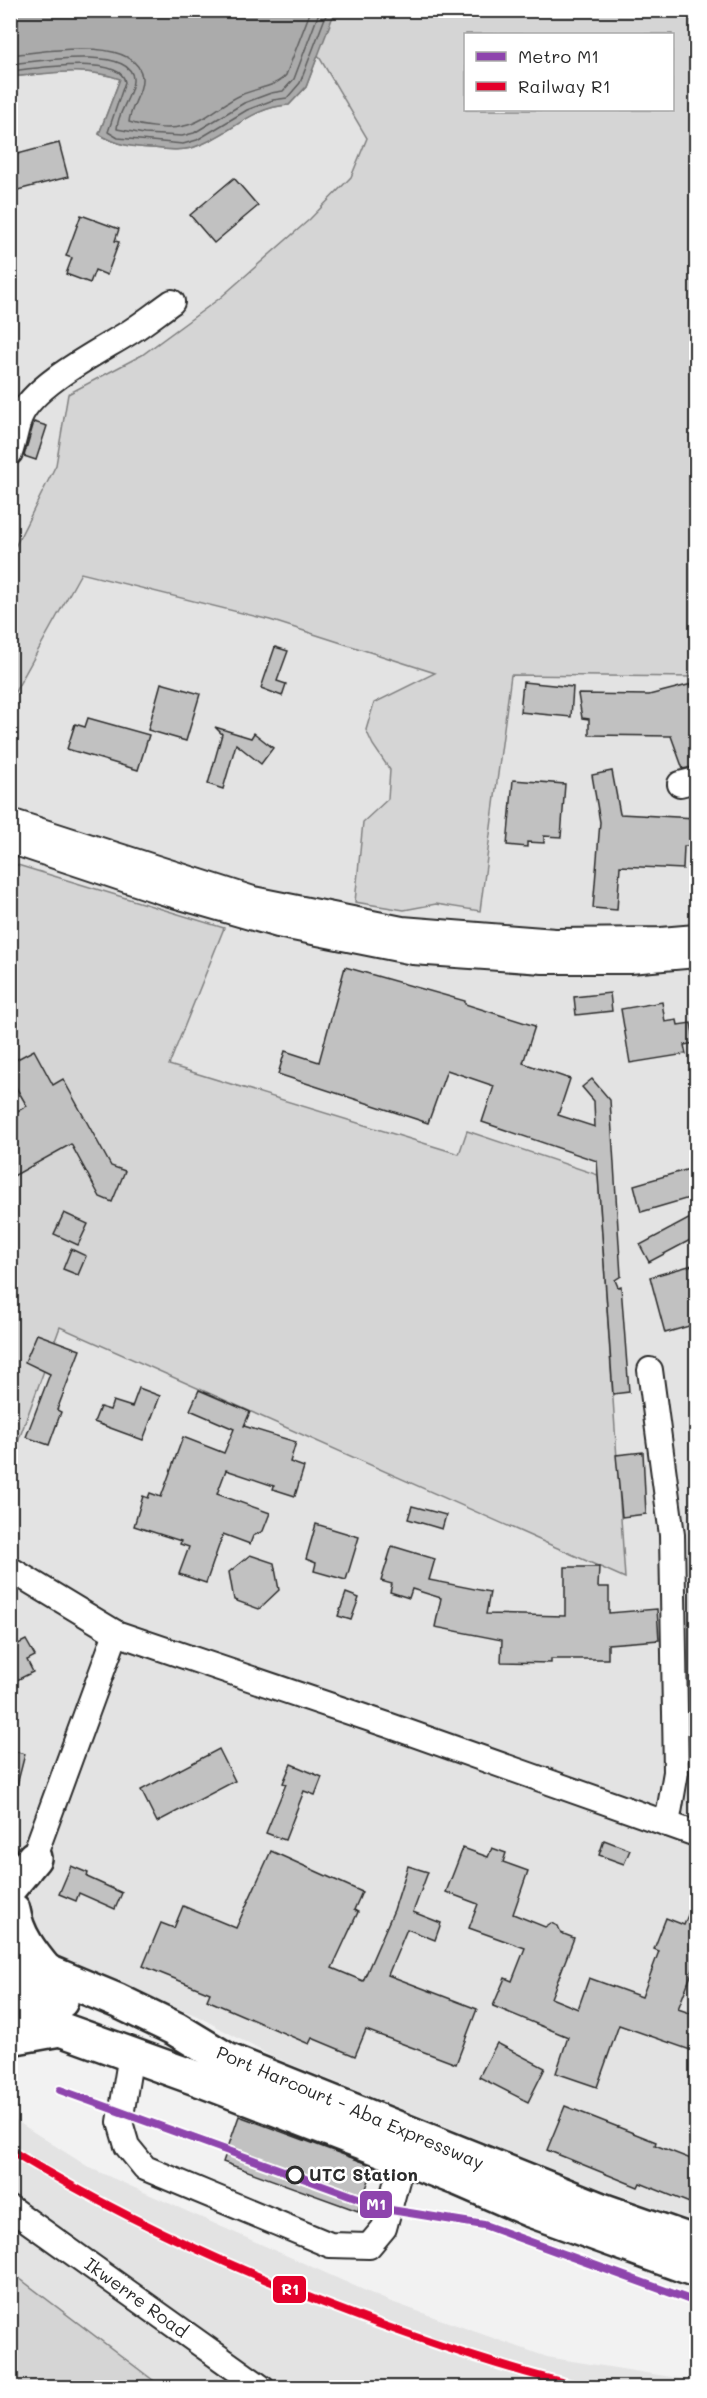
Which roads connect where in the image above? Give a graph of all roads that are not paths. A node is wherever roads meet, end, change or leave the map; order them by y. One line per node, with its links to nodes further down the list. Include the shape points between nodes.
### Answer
1 (172, 302): 2 (street, via 42,390 20,416)
2 (10, 453)
3 (10, 821): 5 (street, via 254,899 402,929 555,941)
4 (10, 841): 6 (street, via 278,925 413,952 543,961 630,961)
5 (696, 937)
6 (696, 955)
7 (650, 1370): 10 (street, via 672,1535 676,1772)
8 (10, 1569): 9 (street)
9 (116, 1634): 10 (street); 12 (street)
10 (667, 1824): 11 (street)
11 (696, 1834)
12 (34, 1858): 13 (highway)
13 (11, 1904): 15 (highway, via 18,1931)
14 (10, 1956): 15 (highway, Port Harcourt - Aba Expressway)
15 (48, 1973): 21 (highway, Port Harcourt - Aba Expressway, via 117,2001)
16 (10, 1985): 21 (highway, via 27,1988 174,2045)
17 (10, 2009): 18 (highway, Port Harcourt - Aba Expressway)
18 (60, 2029): 19 (highway); 20 (highway, Port Harcourt - Aba Expressway)
19 (10, 2038)
20 (130, 2054): 22 (highway, Port Harcourt - Aba Expressway); 22 (street, via 120,2122 127,2146 145,2168 330,2245 369,2246 384,2228)
21 (227, 2060): 24 (highway, Port Harcourt - Aba Expressway, via 588,2205)
22 (403, 2158): 25 (highway, Port Harcourt - Aba Expressway, via 540,2214)
23 (10, 2208): 26 (street, Ikwerre Road)
24 (696, 2243)
25 (696, 2270)
26 (262, 2388)

